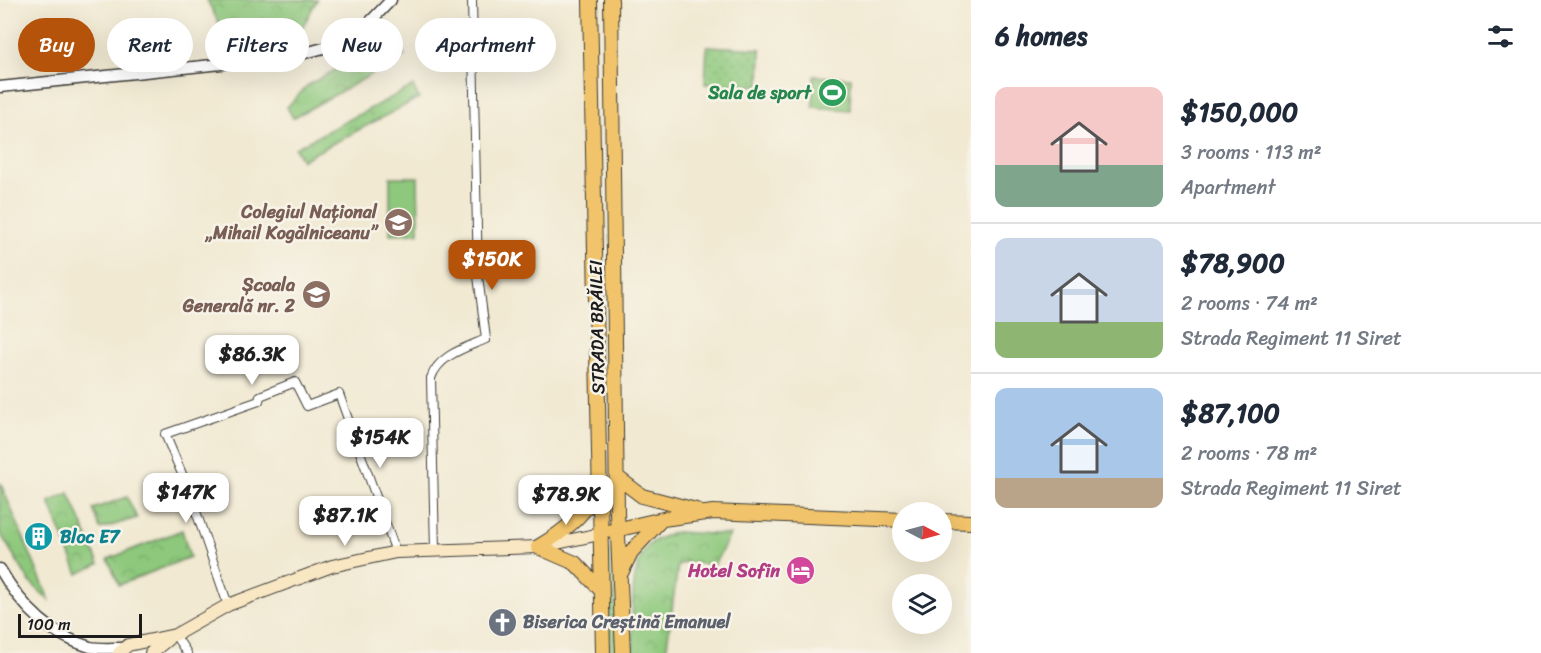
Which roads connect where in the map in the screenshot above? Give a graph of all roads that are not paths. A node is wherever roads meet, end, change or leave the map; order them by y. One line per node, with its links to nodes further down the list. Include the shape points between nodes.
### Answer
1 (391, 0): 5 (street, via 346,42 290,57)
2 (472, 0): 16 (street, via 478,276 486,339 444,359 431,378)
3 (590, 0): 7 (main road, STRADA BRĂILEI)
4 (611, 0): 6 (main road, STRADA BRĂILEI)
5 (0, 87)
6 (617, 477): 8 (main road, via 642,496); 13 (main road, STRADA BRĂILEI)
7 (598, 489): 14 (main road, STRADA BRĂILEI); 15 (main road, via 585,513 573,525)
8 (713, 512): 9 (main road); 10 (main road)
9 (663, 519): 13 (main road); 19 (main road, via 631,552)
10 (892, 520)
11 (952, 521): 12 (main road)
12 (971, 522)
13 (618, 530): 14 (main road); 19 (main road, STRADA BRĂILEI)
14 (600, 534): 15 (main road); 20 (main road, STRADA BRĂILEI)
15 (538, 547): 16 (main road); 20 (main road, via 575,562)
16 (435, 550): 17 (main road)
17 (396, 552): 21 (main road, via 332,566); 21 (street, via 339,394 307,406 296,382 260,396 259,401 165,434)
18 (0, 569): 23 (street, via 14,593 42,621 63,636)
19 (619, 587): 29 (main road, STRADA BRĂILEI)
20 (601, 590): 28 (main road, STRADA BRĂILEI)
21 (228, 605): 22 (main road)
22 (173, 636): 24 (main road); 26 (main road); 27 (street)
23 (96, 648): 24 (street); 25 (street)
24 (129, 650)
25 (107, 653)
26 (151, 653)
27 (187, 653)
28 (603, 653)
29 (623, 653)

